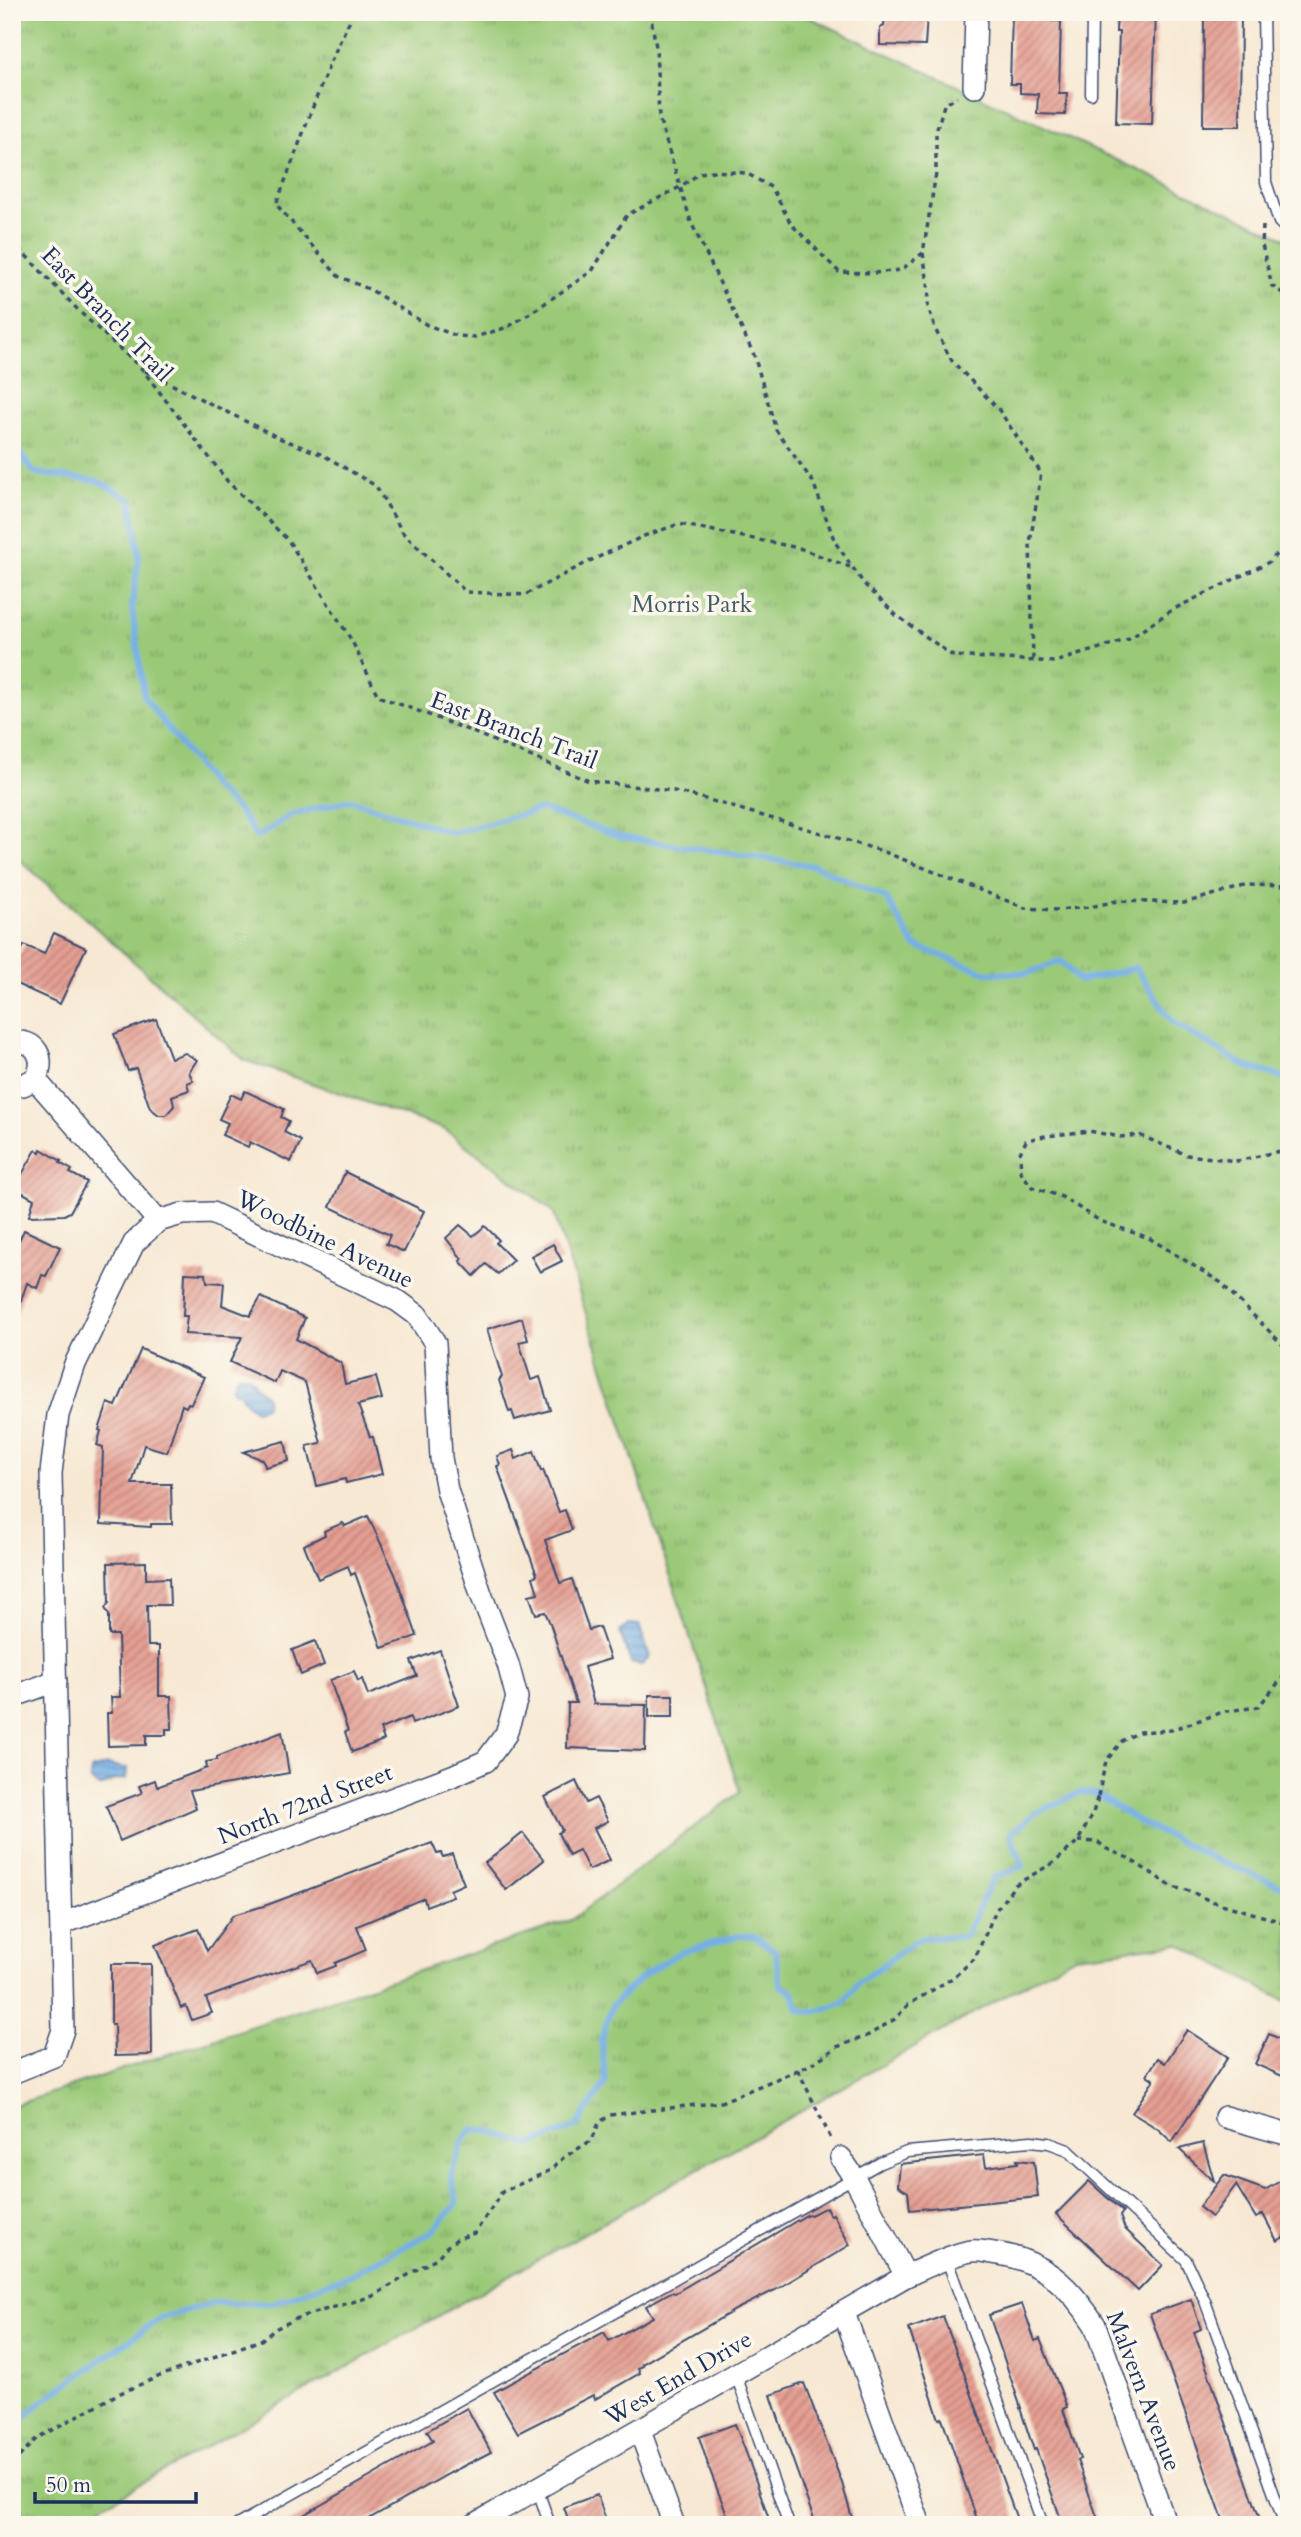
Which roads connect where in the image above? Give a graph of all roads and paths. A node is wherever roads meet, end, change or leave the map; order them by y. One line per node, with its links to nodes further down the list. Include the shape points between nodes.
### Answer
1 (354, 12): 8 (path, via 320,85 276,204 338,276 371,290 427,325 475,337 508,327 592,271 627,215)
2 (650, 12): 8 (path, via 659,118)
3 (976, 12): 6 (street)
4 (1092, 12): 7 (lane)
5 (1263, 12): 9 (lane, via 1266,182 1279,222)
6 (974, 87): 12 (path, via 944,105 936,132 936,173)
7 (1091, 94)
8 (680, 187): 12 (path, via 700,173 746,173 772,188 791,224 839,272 901,270); 16 (path, via 691,222 754,355 776,430 813,482 835,542)
9 (1289, 232)
10 (12, 241): 14 (path, East Branch Trail)
11 (1262, 244): 13 (path, via 1272,286)
12 (923, 253): 17 (path, via 928,307 952,361 999,410 1041,473 1030,543)
13 (1289, 297)
14 (142, 369): 16 (path, via 279,438 323,455 376,486 403,533 466,592 525,595 644,536 679,524 799,548); 18 (path, East Branch Trail, via 228,482 288,540 352,641 378,696 589,781 709,800 882,851 1025,908 1056,910 1117,901 1184,903 1248,885)
15 (1289, 541): 17 (path, via 1269,562 1172,610 1129,639 1055,662)
16 (852, 567): 17 (path, via 896,615 953,656)
17 (1033, 660)
18 (1289, 886)
19 (12, 1044): 20 (street, via 23,1042 38,1052 41,1063)
20 (35, 1079): 21 (street, via 23,1085); 23 (street)
21 (12, 1083)
22 (1289, 1149): 24 (path, via 1237,1161 1186,1155 1139,1135 1088,1131 1038,1137 1026,1141 1020,1153 1021,1172 1031,1187 1062,1197 1100,1221 1149,1238 1220,1282)
23 (158, 1221): 26 (street, via 134,1243 75,1364 58,1415 51,1473); 27 (street, Woodbine Avenue, via 212,1213 398,1301 417,1315 435,1343 447,1490)
24 (1289, 1351)
25 (1289, 1670): 29 (path, via 1258,1707 1226,1711 1171,1730 1139,1732 1122,1741 1106,1761)
26 (55, 1681): 28 (street); 32 (street)
27 (514, 1684): 32 (street, North 72nd Street, via 517,1698 506,1734 486,1761)
28 (12, 1697)
29 (1098, 1794): 30 (path); 31 (path)
30 (1096, 1805)
31 (1078, 1841): 33 (path, via 1098,1842 1172,1887); 34 (path, via 1055,1862 1015,1885 996,1910 975,1958 954,1977 867,2036 837,2046)
32 (61, 1924): 35 (street, via 63,2030 54,2056)
33 (1289, 1924)
34 (798, 2070): 38 (path); 45 (path, via 721,2102 610,2115 599,2123 592,2140 551,2170 502,2192 475,2233 457,2239 438,2257 373,2296 300,2318 261,2340 116,2395 37,2438)
35 (12, 2073)
36 (1225, 2118): 37 (street)
37 (1289, 2135)
38 (841, 2158): 39 (street)
39 (855, 2179): 41 (street); 47 (lane); 55 (lane, via 907,2152 1031,2141 1068,2150 1186,2260)
40 (947, 2260): 41 (street, Malvern Avenue); 53 (lane); 54 (street, Malvern Avenue, via 971,2250 1030,2263 1057,2278 1079,2301 1095,2325)
41 (906, 2276): 42 (street, West End Drive)
42 (844, 2313): 43 (street, West End Drive); 52 (street)
43 (736, 2375): 44 (street, West End Drive); 51 (lane)
44 (640, 2431): 46 (street, West End Drive); 50 (street)
45 (12, 2464)
46 (537, 2488): 48 (street, West End Drive); 49 (lane)
47 (237, 2525)
48 (474, 2525)
49 (550, 2525)
50 (674, 2525)
51 (789, 2525)
52 (920, 2525)
53 (1043, 2525)
54 (1166, 2525)
55 (1285, 2525)

